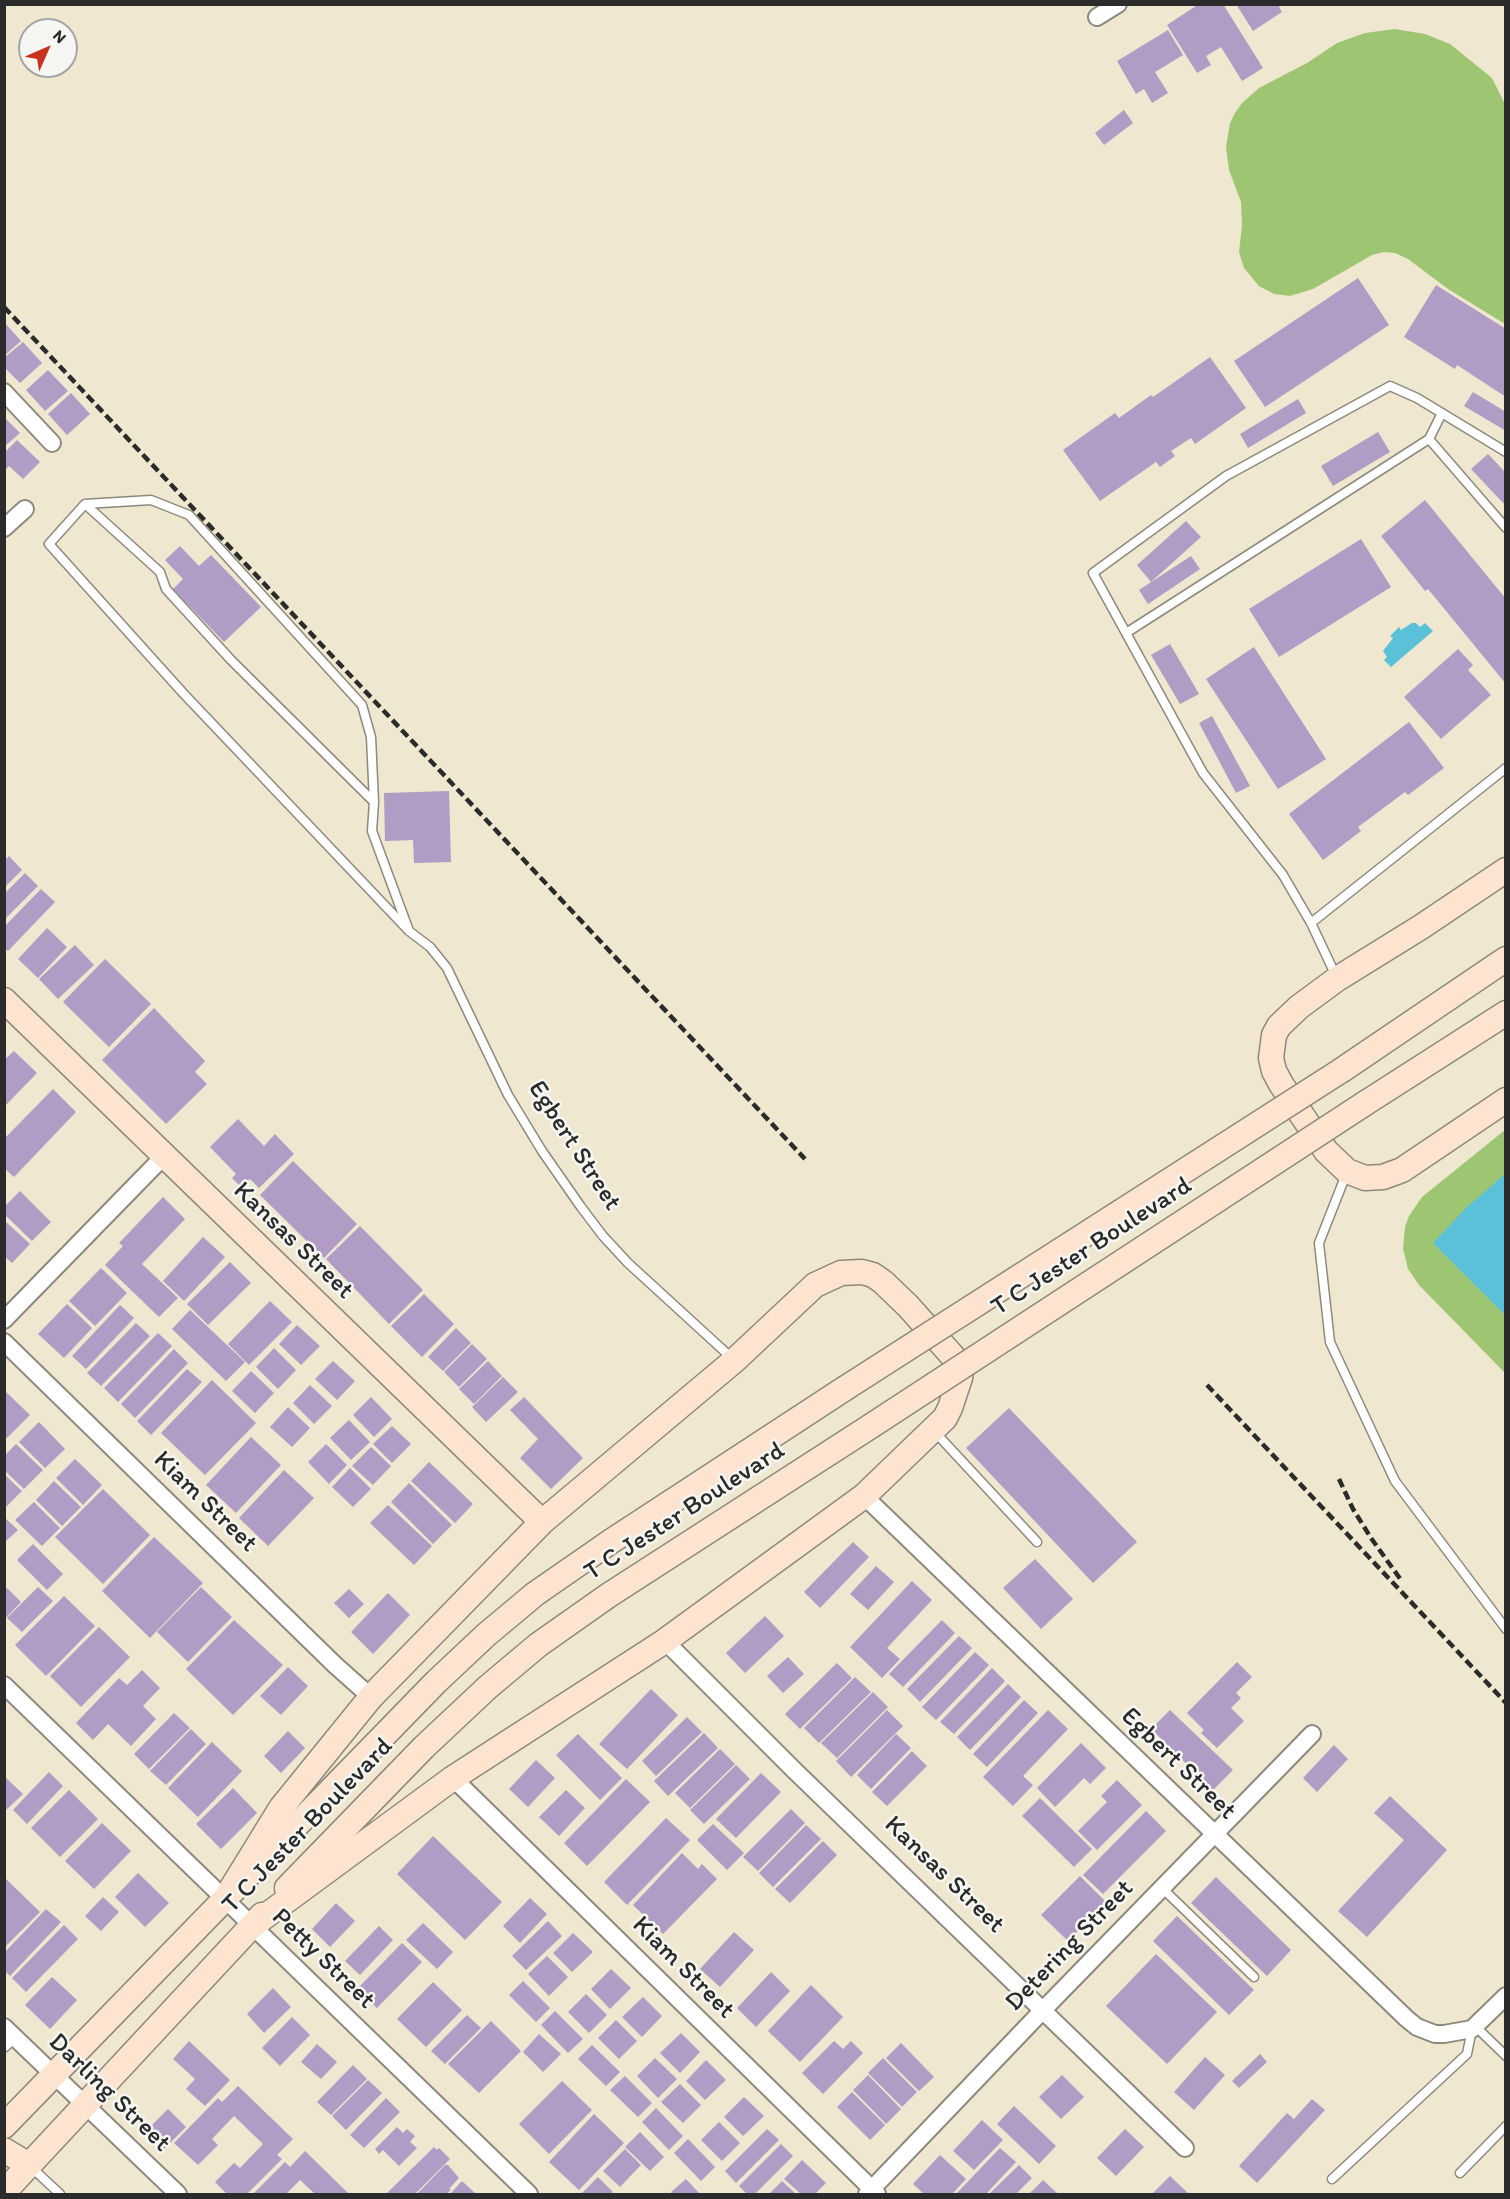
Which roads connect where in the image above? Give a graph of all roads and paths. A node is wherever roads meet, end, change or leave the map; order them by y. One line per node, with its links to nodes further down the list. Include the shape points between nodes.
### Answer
1 (1118, 4): 2 (street)
2 (1097, 17)
3 (4, 392): 6 (street)
4 (1442, 413): 5 (lane); 7 (lane); 12 (lane, via 1390,386 1226,476 1093,573)
5 (1429, 439): 11 (lane); 12 (lane)
6 (52, 443)
7 (1506, 452)
8 (85, 504): 14 (lane, via 160,572 166,589 231,660); 14 (lane, via 151,500 189,515 362,705 371,738); 17 (lane, Egbert Street, via 49,544 183,693)
9 (26, 509): 10 (street)
10 (4, 528)
11 (1506, 528)
12 (1126, 633): 16 (lane, via 1203,773 1283,875)
13 (1504, 774): 16 (lane)
14 (374, 802): 17 (lane, via 372,831)
15 (1506, 870): 19 (main road)
16 (1311, 923): 19 (lane)
17 (409, 931): 27 (lane, Egbert Street, via 430,947 447,968 508,1095 542,1151 603,1236)
18 (1506, 959): 40 (main road, T C Jester Boulevard, bridge, via 1342,1070 610,1542 527,1600 436,1682)
19 (1337, 979): 24 (main road, via 1285,1018 1274,1035 1271,1058 1281,1084 1326,1151)
20 (4, 1000): 23 (main road, Kansas Street)
21 (1506, 1013): 41 (main road, T C Jester Boulevard, bridge, via 657,1563 538,1645 424,1747)
22 (1506, 1100): 24 (main road, via 1402,1170 1375,1178)
23 (165, 1155): 25 (street); 30 (main road, Kansas Street)
24 (1347, 1171): 32 (lane, via 1319,1243 1330,1342 1395,1480)
25 (4, 1320)
26 (4, 1342): 35 (street, Kiam Street)
27 (735, 1360): 28 (main road, via 815,1285 841,1273 873,1275 908,1306 957,1361 961,1371 951,1408); 30 (main road)
28 (934, 1431): 29 (main road); 31 (lane)
29 (864, 1496): 33 (main road); 38 (street, Egbert Street)
30 (542, 1522): 35 (main road)
31 (1037, 1542)
32 (1506, 1629)
33 (665, 1641): 37 (main road); 44 (street, Kansas Street)
34 (4, 1685): 40 (street, Petty Street)
35 (371, 1697): 40 (main road, via 281,1808)
36 (1312, 1734): 38 (street, Detering Street)
37 (453, 1778): 41 (main road); 58 (street, Kiam Street)
38 (1215, 1834): 39 (street, Detering Street); 45 (street, Egbert Street, via 1416,2027 1444,2034)
39 (1162, 1888): 42 (lane); 44 (street, Detering Street)
40 (225, 1899): 41 (street, Petty Street); 48 (main road, T C Jester Boulevard)
41 (252, 1926): 49 (main road, T C Jester Boulevard); 61 (street, Petty Street)
42 (1254, 1977)
43 (1506, 1996): 45 (street)
44 (1043, 2010): 52 (street, Kansas Street); 58 (street, Detering Street)
45 (1474, 2028): 47 (lane); 56 (lane, via 1467,2054)
46 (8, 2038): 48 (street, Darling Street)
47 (1506, 2056)
48 (54, 2076): 49 (street, Darling Street); 50 (main road, T C Jester Boulevard)
49 (84, 2105): 54 (main road, T C Jester Boulevard); 60 (street, Darling Street)
50 (4, 2126)
51 (1506, 2126): 55 (lane)
52 (1185, 2148)
53 (4, 2150): 54 (main road)
54 (29, 2165): 57 (main road, T C Jester Boulevard); 59 (lane)
55 (1460, 2173)
56 (1332, 2179)
57 (4, 2192)
58 (872, 2193)
59 (60, 2194)
60 (178, 2194)
61 (529, 2194)

